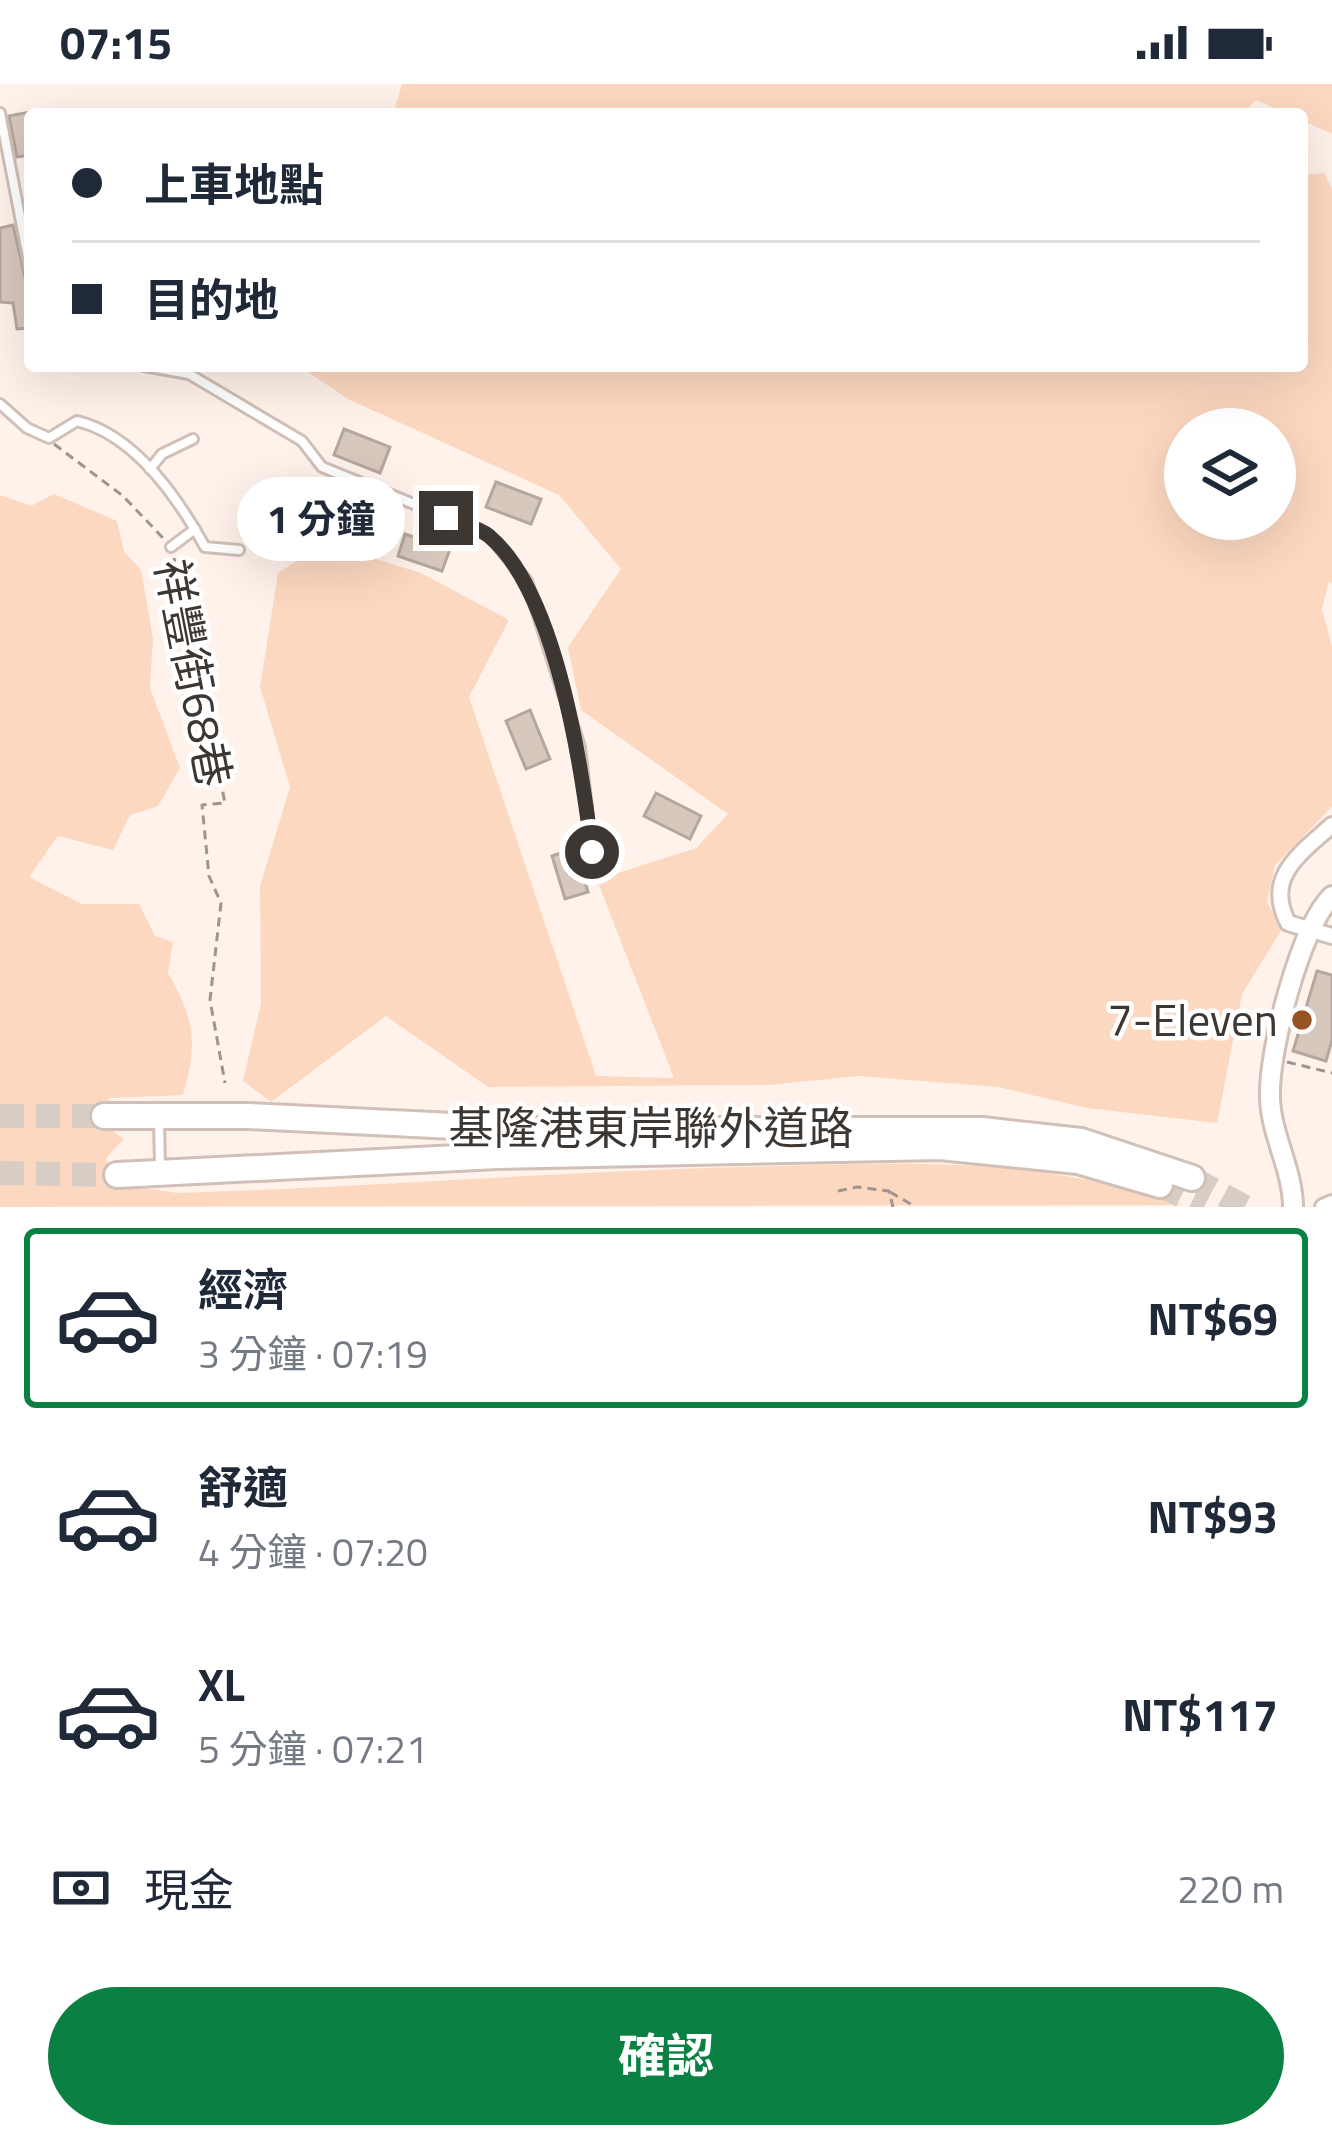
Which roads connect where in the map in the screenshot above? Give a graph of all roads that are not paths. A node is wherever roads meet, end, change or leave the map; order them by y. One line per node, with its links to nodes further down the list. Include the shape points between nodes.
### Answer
1 (0, 113): 2 (lane)
2 (24, 237)
3 (178, 372): 11 (lane, via 302,441 322,467 488,534 526,581 580,747)
4 (0, 404): 6 (lane, 祥豐街68巷, via 49,438 77,421 95,425)
5 (193, 440): 6 (lane, via 162,454)
6 (151, 469): 7 (lane, 祥豐街68巷)
7 (195, 529): 8 (lane); 9 (lane, 祥豐街68巷, via 205,547)
8 (171, 547)
9 (238, 550)
10 (1332, 825): 13 (street, via 1280,880 1288,923)
11 (592, 852)
12 (1332, 896): 13 (street)
13 (1310, 929): 14 (street); 26 (street, via 1270,1099)
14 (1332, 936)
15 (104, 1116): 16 (highway, 基隆港東岸聯外道路)
16 (158, 1116): 17 (highway, 基隆港東岸聯外道路); 21 (lane)
17 (317, 1120): 18 (highway, 基隆港東岸聯外道路); 20 (highway)
18 (758, 1140): 19 (highway, 基隆港東岸聯外道路, via 982,1139); 20 (highway, 基隆港東岸聯外道路)
19 (1080, 1151): 23 (highway, 基隆港東岸聯外道路); 24 (highway, 基隆港東岸聯外道路)
20 (315, 1165): 21 (highway, 基隆港東岸聯外道路)
21 (160, 1173): 22 (highway, 基隆港東岸聯外道路)
22 (117, 1175)
23 (1192, 1178)
24 (1160, 1185)
25 (1332, 1204): 27 (street)
26 (1293, 1207)
27 (1323, 1207)

